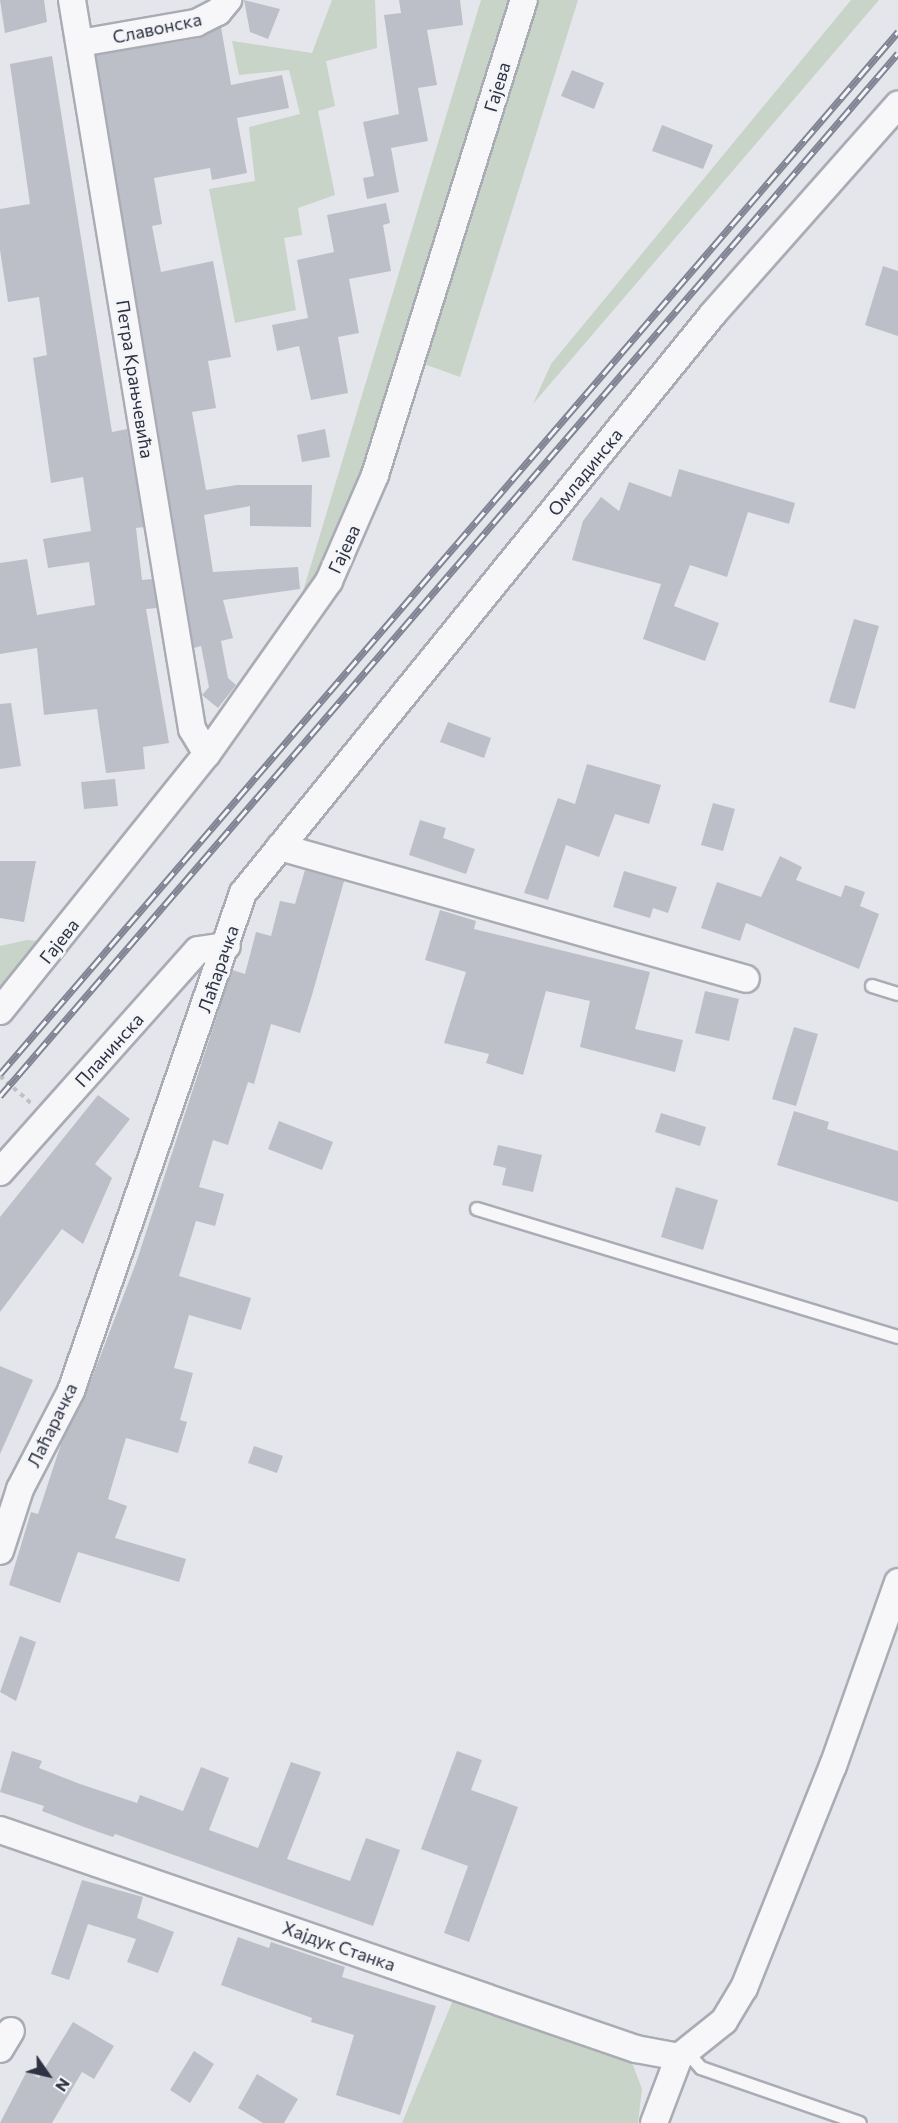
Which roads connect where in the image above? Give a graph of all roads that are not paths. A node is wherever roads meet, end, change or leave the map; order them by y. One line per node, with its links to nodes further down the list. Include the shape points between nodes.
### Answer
1 (72, 0): 4 (street, Петра Крањчевића)
2 (228, 0): 4 (street, Славонска, via 218,12 196,23)
3 (524, 0): 6 (street, Гајева, via 375,475 353,530 301,627)
4 (80, 42): 6 (street, Петра Крањчевића, via 192,729)
5 (898, 105): 7 (street, Омладинска, via 712,315)
6 (207, 754): 12 (street, Гајева)
7 (280, 847): 8 (street, Лаћарачка, via 243,893); 9 (street)
8 (227, 946): 13 (street, Планинска, via 214,944 198,951); 16 (street, Лаћарачка, via 71,1391 20,1488)
9 (746, 979)
10 (872, 986): 11 (lane)
11 (898, 994)
12 (0, 1011)
13 (0, 1172)
14 (477, 1209): 15 (lane)
15 (898, 1337)
16 (0, 1551)
17 (898, 1582): 19 (street, via 833,1766 744,1988 724,2021)
18 (0, 1830): 19 (street, Хајдук Станка, via 636,2049)
19 (683, 2055): 20 (street); 21 (lane, via 701,2068)
20 (654, 2123)
21 (860, 2123)

